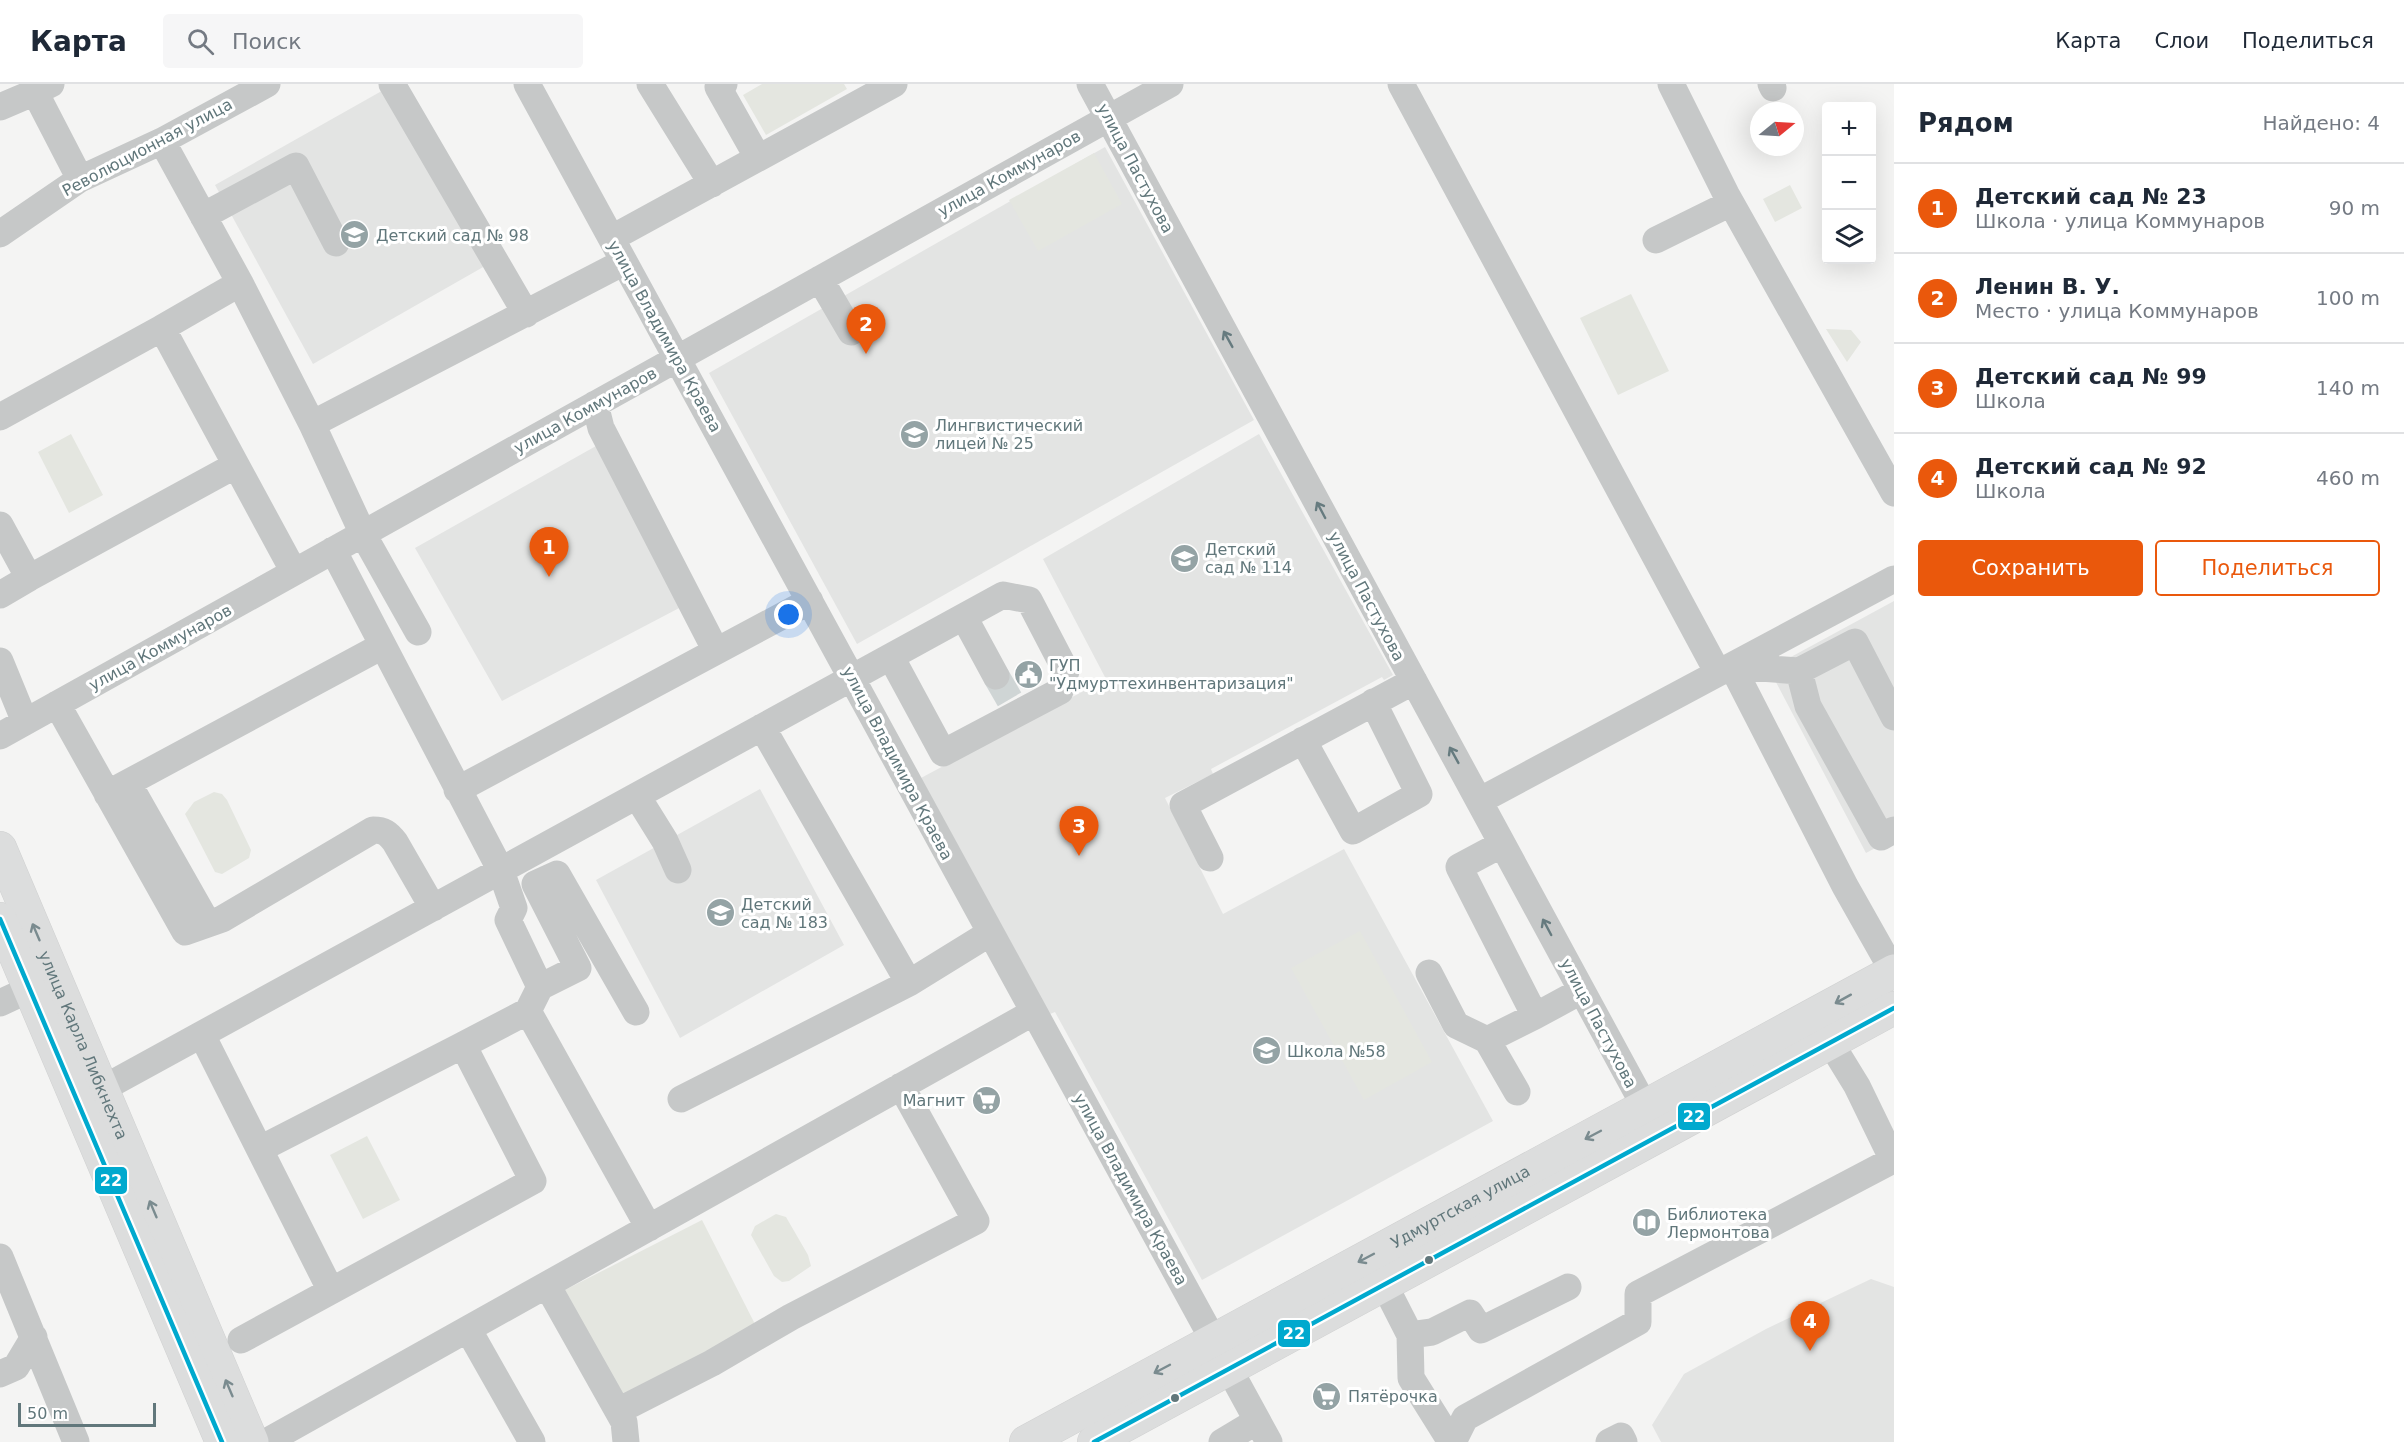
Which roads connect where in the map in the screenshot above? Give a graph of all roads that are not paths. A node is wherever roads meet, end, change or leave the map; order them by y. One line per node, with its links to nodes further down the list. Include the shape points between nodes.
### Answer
1 (267, 84): 14 (street, Революционная улица)
2 (392, 84): 27 (street)
3 (527, 84): 21 (street, улица Владимира Краева)
4 (650, 84): 17 (street)
5 (724, 84): 15 (street, via 718,87)
6 (894, 84): 15 (street)
7 (1090, 84): 13 (street, улица Пастухова)
8 (1170, 84): 13 (street, улица Коммунаров)
9 (1401, 84): 50 (street)
10 (1671, 84): 18 (street)
11 (43, 88): 12 (street); 16 (street)
12 (0, 107)
13 (1108, 118): 25 (street, улица Коммунаров); 54 (street, улица Пастухова, one-way to 13)
14 (162, 141): 16 (street, Революционная улица); 19 (street)
15 (758, 158): 17 (street)
16 (80, 179): 20 (street, Революционная улица)
17 (712, 183): 21 (street)
18 (1731, 203): 22 (street); 35 (street)
19 (203, 216): 23 (street, via 296,166); 33 (street)
20 (2, 225)
21 (612, 238): 24 (street, улица Владимира Краева)
22 (1656, 240)
23 (336, 243)
24 (624, 262): 27 (street); 30 (street, улица Владимира Краева)
25 (820, 279): 29 (street); 30 (street, улица Коммунаров)
26 (228, 290): 28 (street)
27 (526, 314): 33 (street)
28 (162, 328): 32 (street); 34 (street)
29 (851, 332)
30 (677, 358): 31 (street, улица Коммунаров); 43 (street, улица Владимира Краева)
31 (595, 404): 37 (street, улица Коммунаров); 47 (street, via 601,428)
32 (0, 417)
33 (312, 424): 37 (street)
34 (236, 465): 39 (street); 40 (street)
35 (1894, 493)
36 (0, 525): 40 (street)
37 (363, 534): 38 (street, улица Коммунаров); 45 (street)
38 (333, 550): 39 (street, улица Коммунаров); 46 (street)
39 (294, 572): 56 (street, улица Коммунаров)
40 (29, 578): 42 (street)
41 (1894, 579): 50 (street)
42 (0, 595)
43 (810, 601): 47 (street); 53 (street, улица Владимира Краева)
44 (964, 616): 48 (street); 52 (street); 62 (street, via 1003,595 1029,600 1066,671 1060,691 1016,710 943,753)
45 (418, 632)
46 (382, 646): 64 (street); 65 (street)
47 (716, 651): 65 (street)
48 (891, 657): 53 (street); 62 (street)
49 (0, 661): 58 (street)
50 (1725, 669): 51 (street); 67 (street); 79 (street)
51 (1799, 671): 57 (street, via 1855,642); 68 (street, via 1809,706 1881,837)
52 (996, 676)
53 (852, 678): 59 (street); 63 (street, улица Владимира Краева)
54 (1414, 681): 55 (street); 67 (street, улица Пастухова, one-way to 54)
55 (1373, 702): 61 (street); 61 (street, via 1419,794 1353,831)
56 (57, 704): 58 (street, улица Коммунаров); 64 (street)
57 (1894, 717)
58 (25, 722): 60 (street, улица Коммунаров)
59 (762, 727): 66 (street); 81 (street)
60 (0, 736)
61 (1303, 740): 71 (street, via 1183,805)
62 (937, 742): 63 (street)
63 (898, 762): 76 (street, улица Владимира Краева)
64 (117, 789): 74 (street, via 208,924 373,830 388,833 395,842)
65 (457, 790): 73 (street)
66 (637, 796): 72 (street); 73 (street)
67 (1479, 801): 69 (street, улица Пастухова)
68 (1894, 830)
69 (1502, 844): 83 (street, улица Пастухова, one-way to 69); 89 (street, via 1459,867)
70 (0, 848): 94 (main road, улица Карла Либкнехта, one-way to 70)
71 (1210, 858)
72 (678, 870)
73 (501, 871): 74 (street); 84 (street, via 514,908 508,920)
74 (433, 908): 90 (street)
75 (0, 919): 82 (main road, улица Карла Либкнехта)
76 (990, 933): 81 (street); 88 (street, улица Владимира Краева)
77 (608, 962): 78 (street); 78 (street, via 557,874 535,884); 87 (street)
78 (578, 968): 84 (street)
79 (1894, 971): 98 (main road, Удмуртская улица, one-way to 98)
80 (1429, 973): 91 (street, via 1456,1025)
81 (909, 983): 97 (street)
82 (30, 989): 85 (street); 118 (main road, улица Карла Либкнехта)
83 (1581, 991): 89 (street); 98 (street, улица Пастухова)
84 (534, 999): 93 (street); 101 (street)
85 (0, 1003)
86 (1894, 1008): 92 (main road, Удмуртская улица)
87 (636, 1012)
88 (1034, 1012): 96 (street); 111 (street, улица Владимира Краева)
89 (1535, 1016): 91 (street)
90 (202, 1035): 94 (street); 99 (street)
91 (1487, 1040): 95 (street)
92 (1830, 1042): 103 (main road, Удмуртская улица); 126 (street, via 1857,1086 1893,1160 1638,1294 1638,1322 1465,1418)
93 (463, 1045): 99 (street); 106 (street, via 533,1181)
94 (102, 1089): 119 (main road, улица Карла Либкнехта, one-way to 94)
95 (1517, 1092)
96 (905, 1094): 100 (street); 101 (street); 115 (street, via 976,1221)
97 (681, 1099)
98 (1645, 1107): 111 (main road, Удмуртская улица, one-way to 111)
99 (260, 1149): 106 (street)
100 (813, 1157)
101 (649, 1228): 104 (street)
102 (0, 1257): 109 (street)
103 (1384, 1284): 108 (street); 112 (main road, Удмуртская улица)
104 (547, 1285): 107 (street); 115 (street)
105 (1568, 1287): 108 (street, via 1481,1330 1470,1313 1432,1332)
106 (332, 1291): 110 (street)
107 (468, 1329): 120 (street); 121 (street)
108 (1410, 1335): 126 (street, via 1411,1378)
109 (34, 1337): 113 (street); 114 (street)
110 (241, 1340)
111 (1214, 1341): 112 (street, улица Владимира Краева); 123 (main road, Удмуртская улица, one-way to 123)
112 (1229, 1369): 116 (street, улица Владимира Краева); 124 (main road, Удмуртская улица)
113 (8, 1371): 114 (street)
114 (49, 1377): 117 (street)
115 (618, 1411): 122 (street, via 624,1422)
116 (1263, 1431): 125 (street)
117 (76, 1442)
118 (222, 1442)
119 (252, 1442)
120 (266, 1442)
121 (532, 1442)
122 (626, 1442)
123 (1026, 1442)
124 (1094, 1442)
125 (1222, 1442)
126 (1452, 1442)
127 (1609, 1442): 128 (street, via 1621,1436)
128 (1624, 1442)

